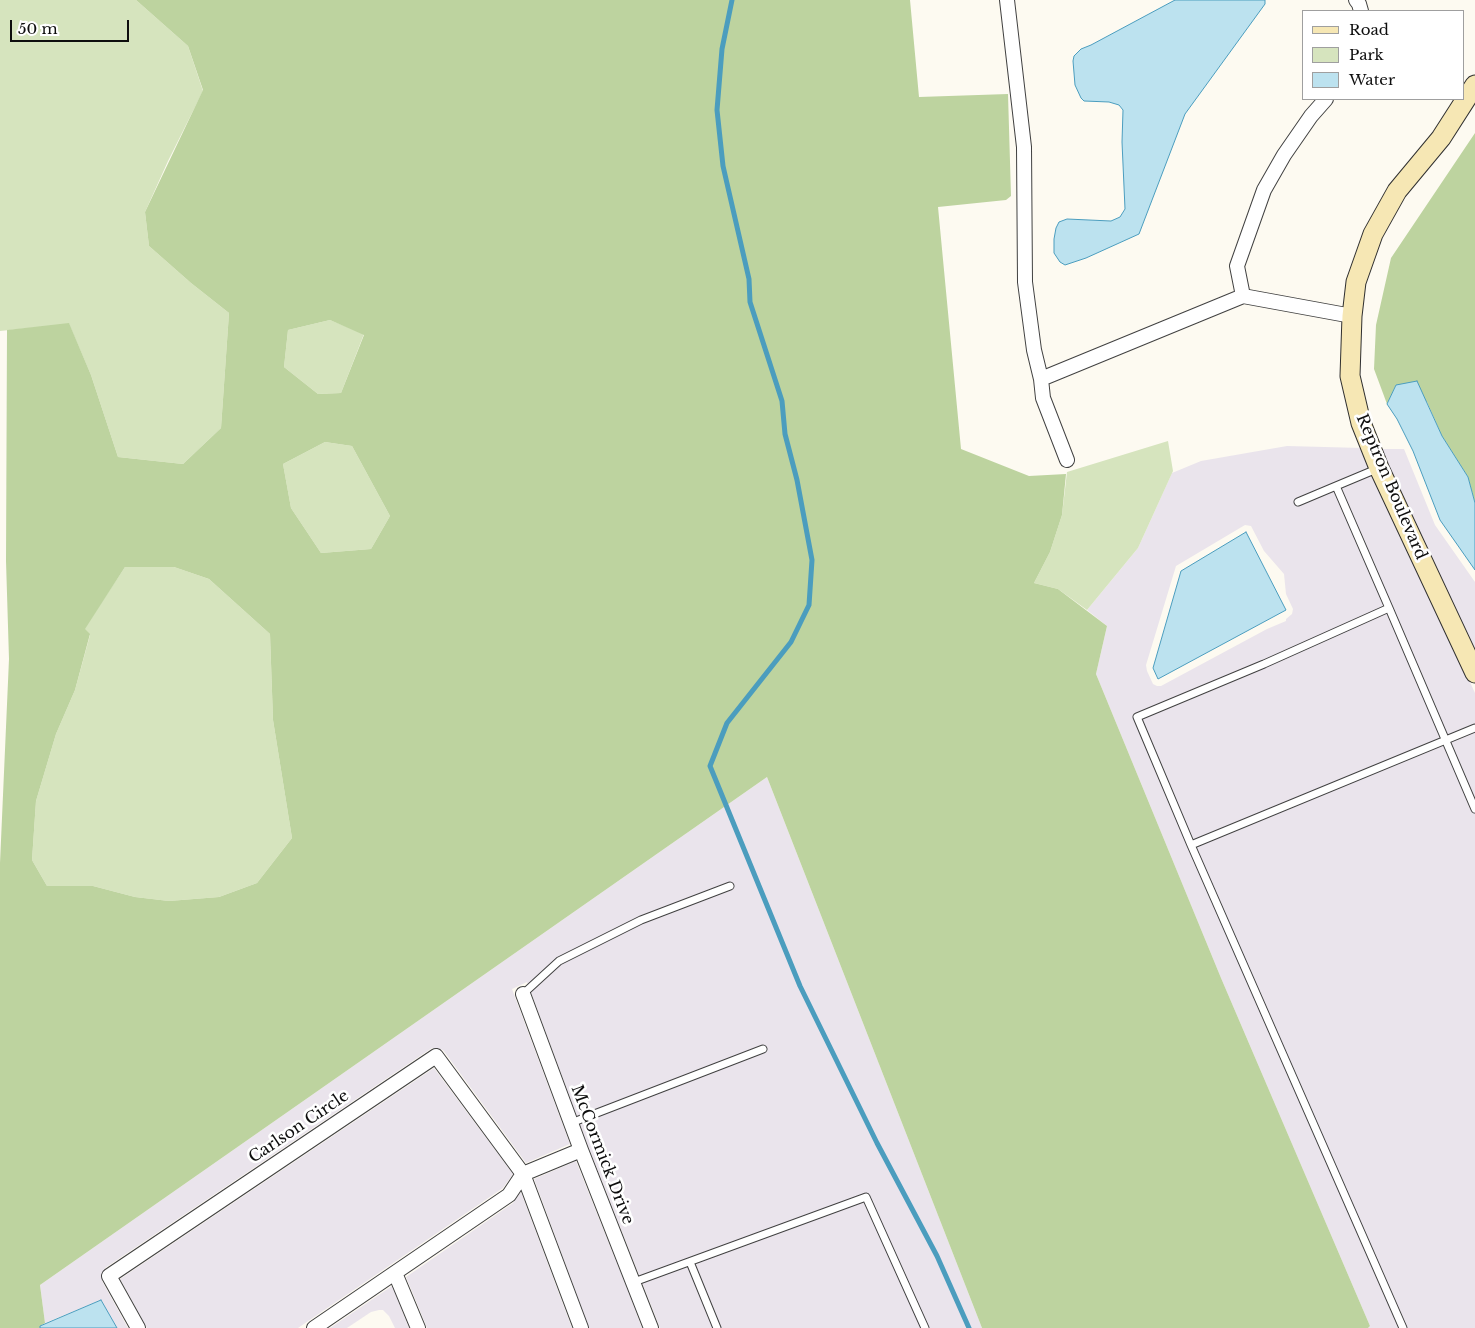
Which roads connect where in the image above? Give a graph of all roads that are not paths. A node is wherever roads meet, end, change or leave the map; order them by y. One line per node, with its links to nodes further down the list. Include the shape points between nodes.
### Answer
1 (1007, 0): 6 (street, via 1024,147 1025,282)
2 (1475, 85): 5 (street, Reptron Boulevard, via 1441,138 1398,191 1373,234 1356,282)
3 (1325, 100): 4 (street, via 1284,155 1264,190 1237,266)
4 (1243, 296): 5 (street); 6 (street)
5 (1352, 316): 8 (street, Reptron Boulevard, via 1350,376 1361,423)
6 (1041, 379): 7 (street, via 1043,398)
7 (1067, 460)
8 (1379, 468): 9 (lane); 12 (street, Reptron Boulevard)
9 (1336, 486): 10 (lane); 11 (lane)
10 (1298, 502)
11 (1389, 608): 14 (lane); 16 (lane, via 1137,717)
12 (1475, 673)
13 (1475, 728): 14 (lane)
14 (1445, 740): 15 (lane); 16 (lane)
15 (1475, 809)
16 (1191, 846): 33 (lane)
17 (730, 886): 18 (lane, via 640,920 559,961)
18 (523, 994): 20 (street, McCormick Drive)
19 (763, 1049): 20 (lane)
20 (571, 1123): 21 (street, McCormick Drive)
21 (580, 1150): 22 (street); 25 (street, McCormick Drive)
22 (523, 1174): 24 (street, via 509,1195); 26 (street, Carlson Circle, via 436,1056 109,1276); 29 (street, Carlson Circle)
23 (690, 1262): 25 (lane); 31 (lane); 32 (lane, via 866,1197)
24 (395, 1273): 27 (street); 28 (street)
25 (634, 1282): 30 (street, McCormick Drive)
26 (138, 1328)
27 (314, 1328)
28 (418, 1328)
29 (580, 1328)
30 (651, 1328)
31 (717, 1328)
32 (925, 1328)
33 (1403, 1328)

